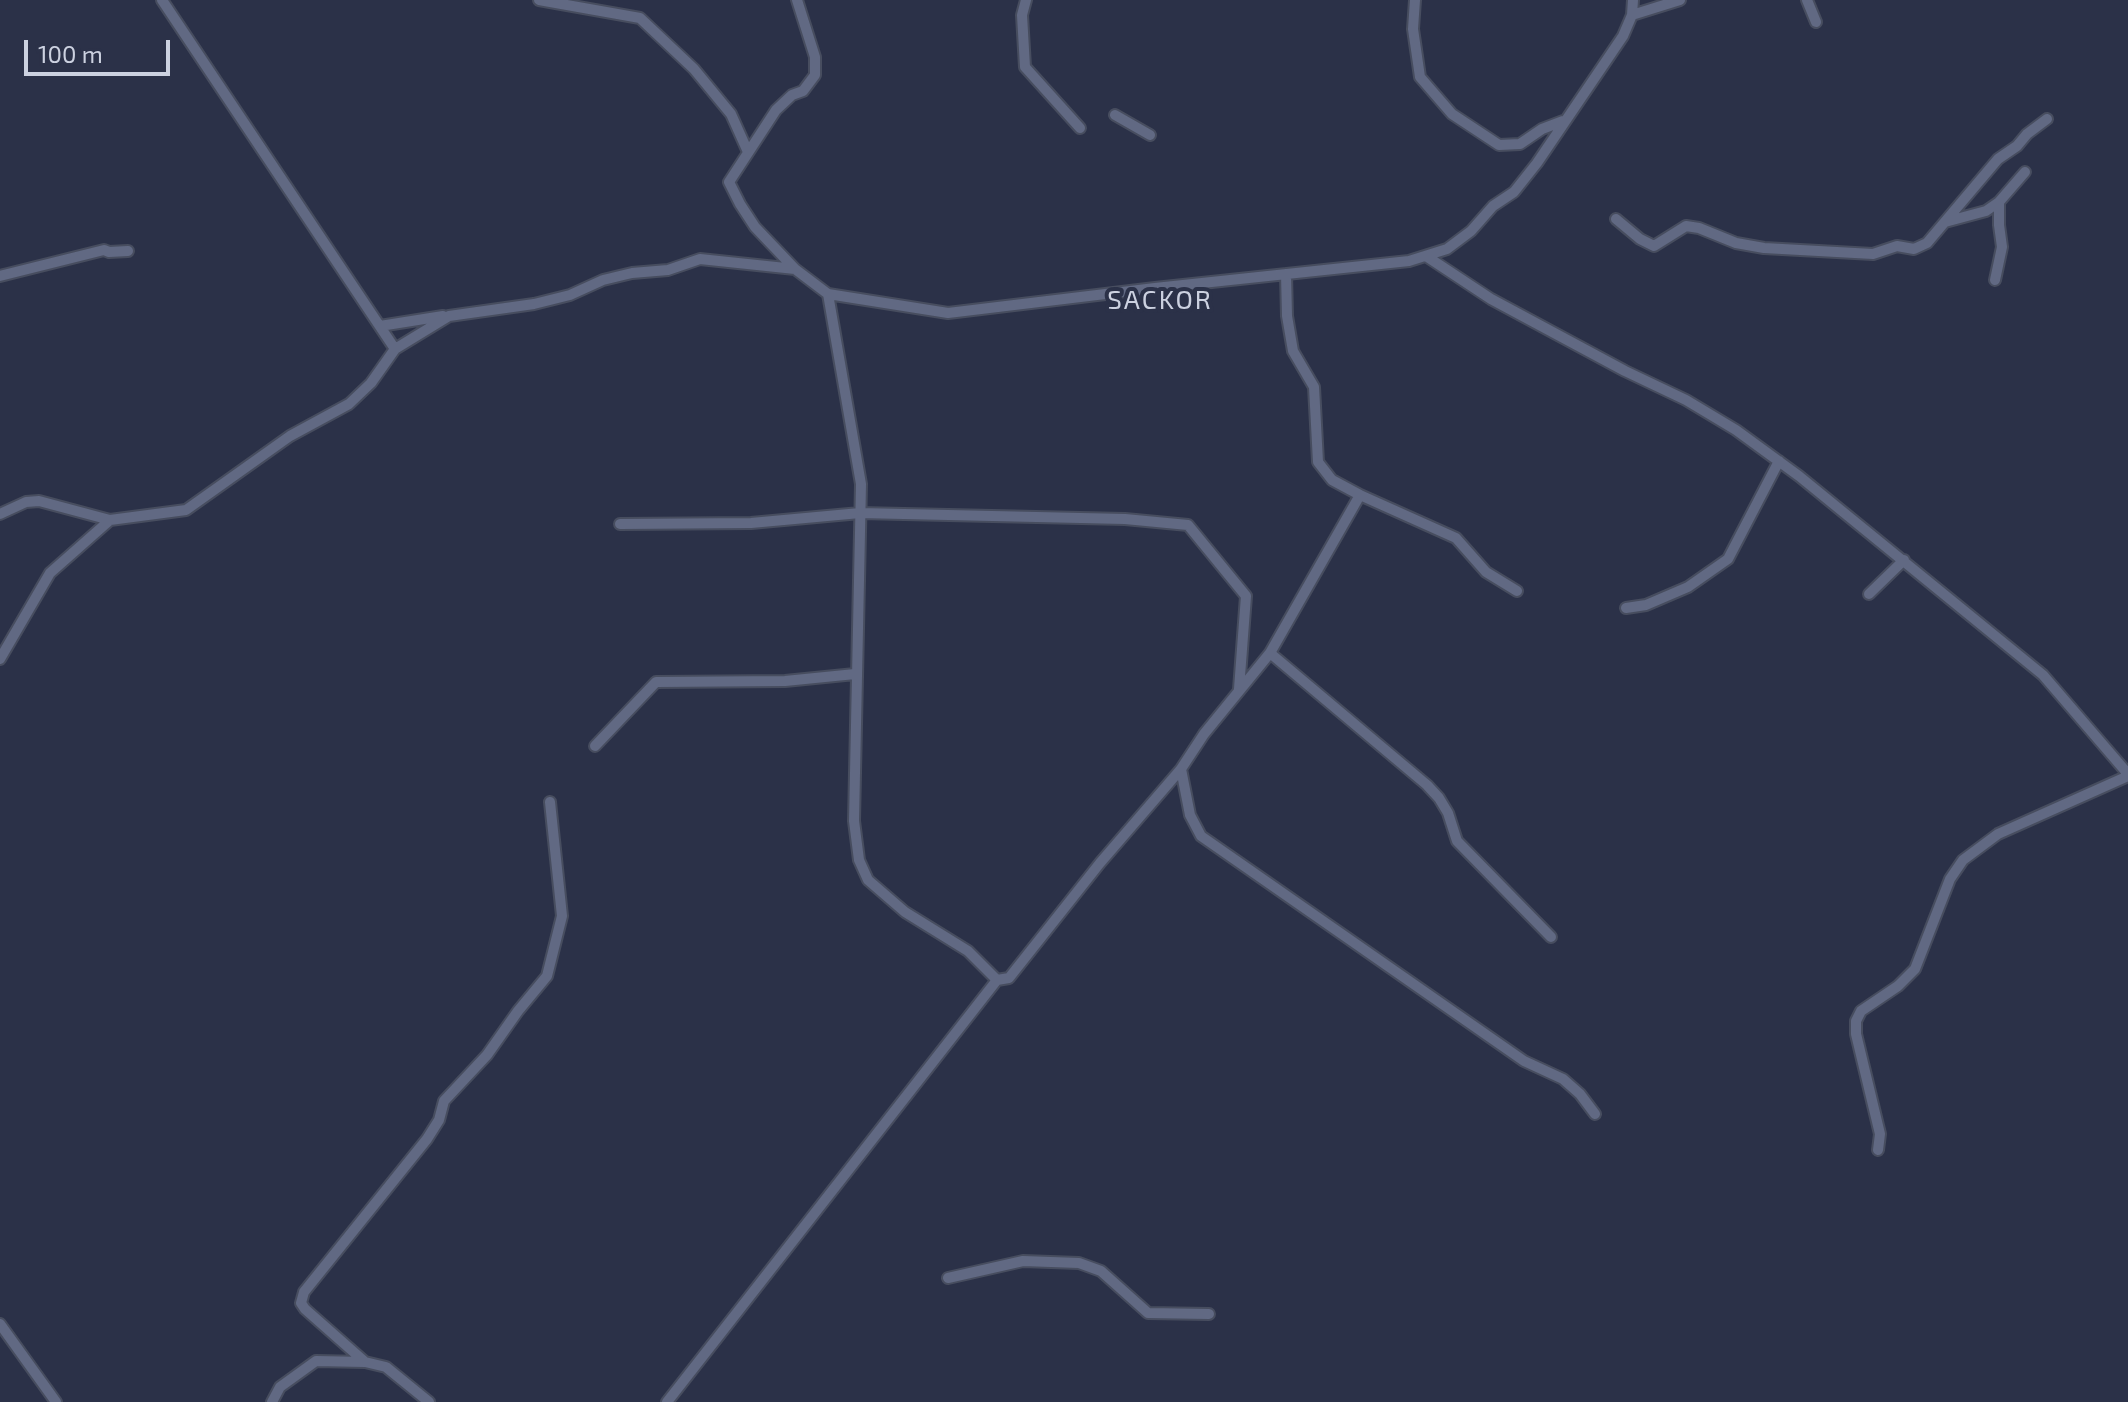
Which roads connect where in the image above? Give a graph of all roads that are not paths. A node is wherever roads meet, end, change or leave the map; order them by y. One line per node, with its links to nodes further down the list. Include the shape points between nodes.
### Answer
1 (162, 0): 29 (street)
2 (539, 0): 16 (street, via 640,18 694,69 731,114)
3 (797, 0): 16 (street, via 815,57 815,75 776,110)
4 (1026, 0): 14 (street, via 1025,67)
5 (1415, 0): 13 (street, via 1420,77 1452,114 1499,145 1520,144)
6 (1633, 0): 9 (street)
7 (1680, 0): 9 (street)
8 (1807, 0): 10 (street)
9 (1632, 15): 13 (street)
10 (1816, 22)
11 (1115, 115): 15 (street)
12 (2047, 119): 20 (street, via 1998,159)
13 (1565, 120): 22 (street, via 1514,192 1447,249)
14 (1080, 128)
15 (1150, 135)
16 (748, 152): 23 (street, via 729,182 755,227)
17 (2025, 172): 18 (street)
18 (1999, 202): 20 (street, via 1986,211); 26 (street, via 2002,247)
19 (1616, 219): 20 (street, via 1654,246 1686,226 1764,248 1873,254 1897,246 1914,249 1927,243)
20 (1943, 222)
21 (128, 251): 25 (street, via 104,250)
22 (1426, 256): 24 (street); 31 (street, via 1491,299 1686,400)
23 (795, 269): 27 (street); 28 (street, via 700,259 603,280 534,304)
24 (1286, 274): 27 (street, via 948,313); 32 (street, via 1293,351 1314,387 1318,462 1332,480)
25 (0, 276)
26 (1995, 280)
27 (828, 294): 33 (street, via 861,484)
28 (449, 316): 29 (street); 30 (street)
29 (380, 326): 30 (street)
30 (395, 349): 35 (street, via 349,404 290,436 186,510)
31 (1779, 461): 37 (street); 40 (street, via 1728,559 1688,587)
32 (1360, 495): 38 (street, via 1456,538 1486,572); 41 (street)
33 (860, 513): 36 (street, via 751,523); 43 (street); 44 (street, via 1188,525 1246,596)
34 (0, 514): 35 (street, via 39,501)
35 (110, 520): 42 (street, via 50,573)
36 (620, 524)
37 (1904, 560): 39 (street); 47 (street, via 2043,675)
38 (1517, 591)
39 (1869, 594)
40 (1626, 608)
41 (1270, 653): 44 (street); 49 (street, via 1427,785 1448,813 1457,841)
42 (0, 659)
43 (855, 674): 45 (street, via 785,681 656,682); 50 (street, via 854,821 863,870 905,912 968,951)
44 (1239, 691): 46 (street)
45 (595, 746)
46 (1181, 769): 50 (street, via 1009,978); 51 (street, via 1190,815 1201,836 1524,1061 1563,1079)
47 (2128, 775): 52 (street, via 1998,834 1963,860 1950,879 1915,969 1861,1011 1856,1034 1880,1134)
48 (550, 802): 56 (street, via 562,916 547,976 444,1101 427,1139 304,1292 305,1309)
49 (1551, 937)
50 (997, 980): 60 (street, via 813,1224)
51 (1595, 1114)
52 (1878, 1150)
53 (948, 1278): 54 (street, via 1023,1261 1079,1263 1101,1271 1148,1313)
54 (1209, 1314)
55 (0, 1324): 57 (street)
56 (365, 1362): 58 (street, via 316,1361 280,1387); 59 (street, via 386,1367)
57 (56, 1402)
58 (272, 1402)
59 (429, 1402)
60 (667, 1402)

